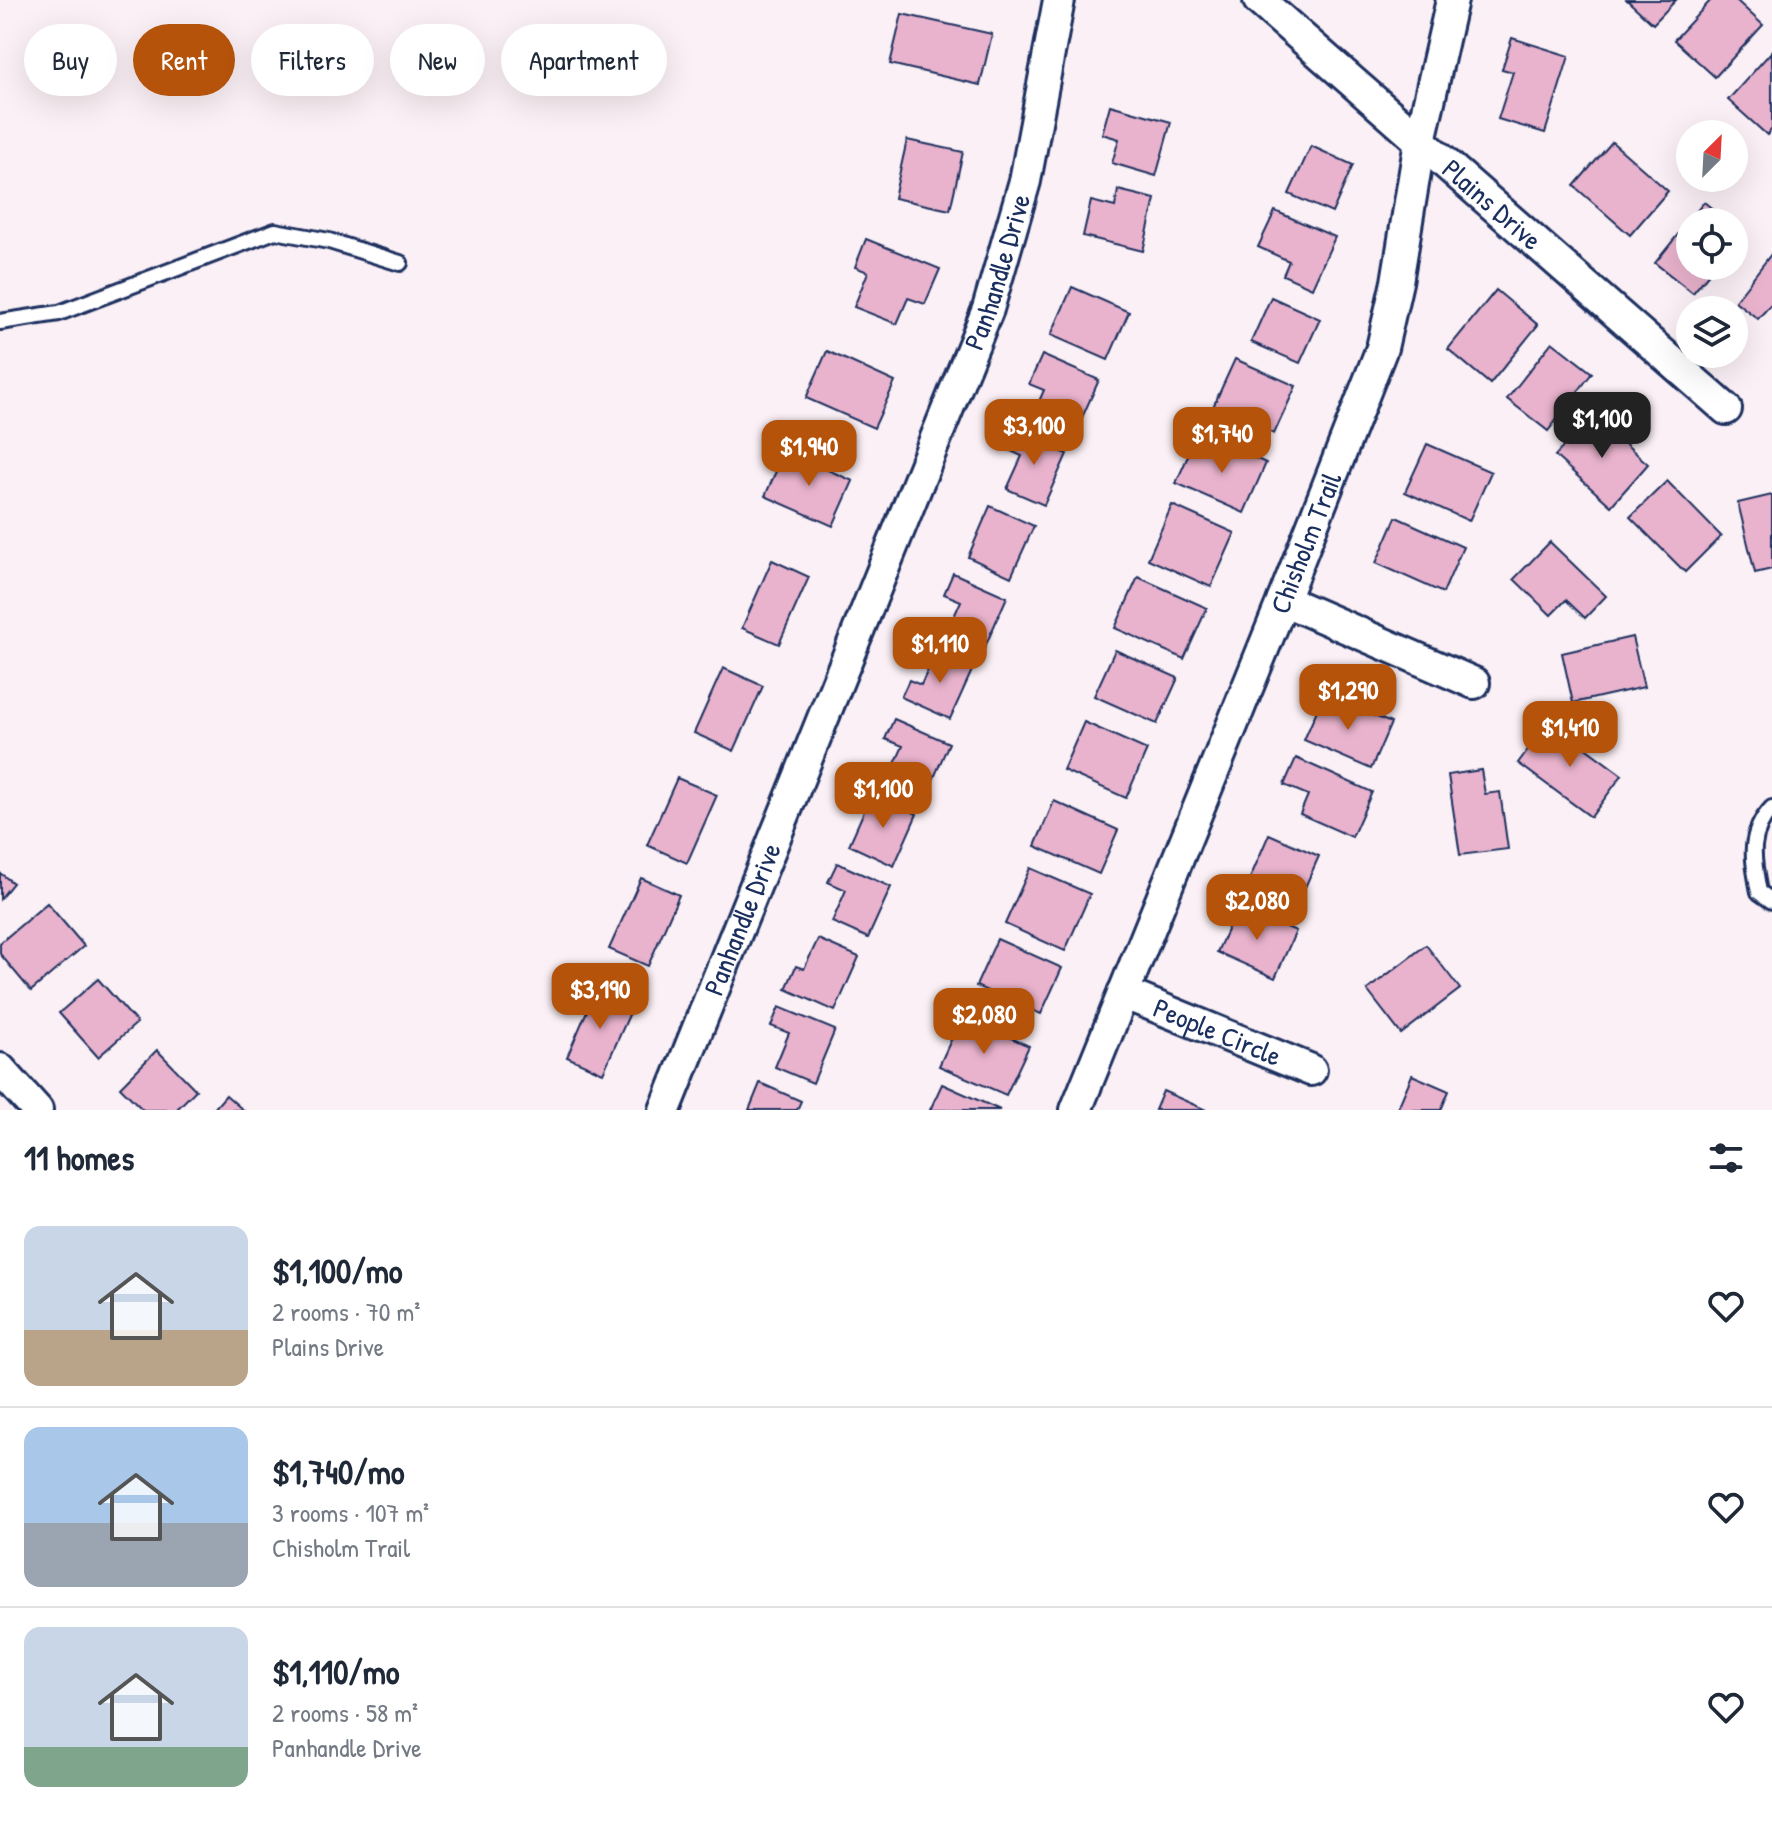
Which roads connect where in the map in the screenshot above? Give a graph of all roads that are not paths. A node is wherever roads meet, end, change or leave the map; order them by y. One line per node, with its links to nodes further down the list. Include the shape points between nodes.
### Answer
1 (1059, 0): 16 (street, Panhandle Drive, via 1025,181 988,309)
2 (1259, 0): 4 (street, Plains Drive)
3 (1452, 0): 4 (street, Chisholm Trail)
4 (1420, 141): 7 (street, Plains Drive); 8 (street, Chisholm Trail, via 1382,348)
5 (400, 263): 6 (lane, via 275,231 59,313)
6 (0, 322)
7 (1726, 409)
8 (1283, 600): 9 (street); 12 (street, Chisholm Trail)
9 (1474, 683)
10 (1772, 808): 11 (lane, via 1751,850 1759,892)
11 (1772, 901)
12 (1123, 993): 14 (street, People Circle); 17 (street, Chisholm Trail)
13 (0, 1069): 15 (street)
14 (1311, 1070)
15 (34, 1109)
16 (665, 1110)
17 (1076, 1110)

